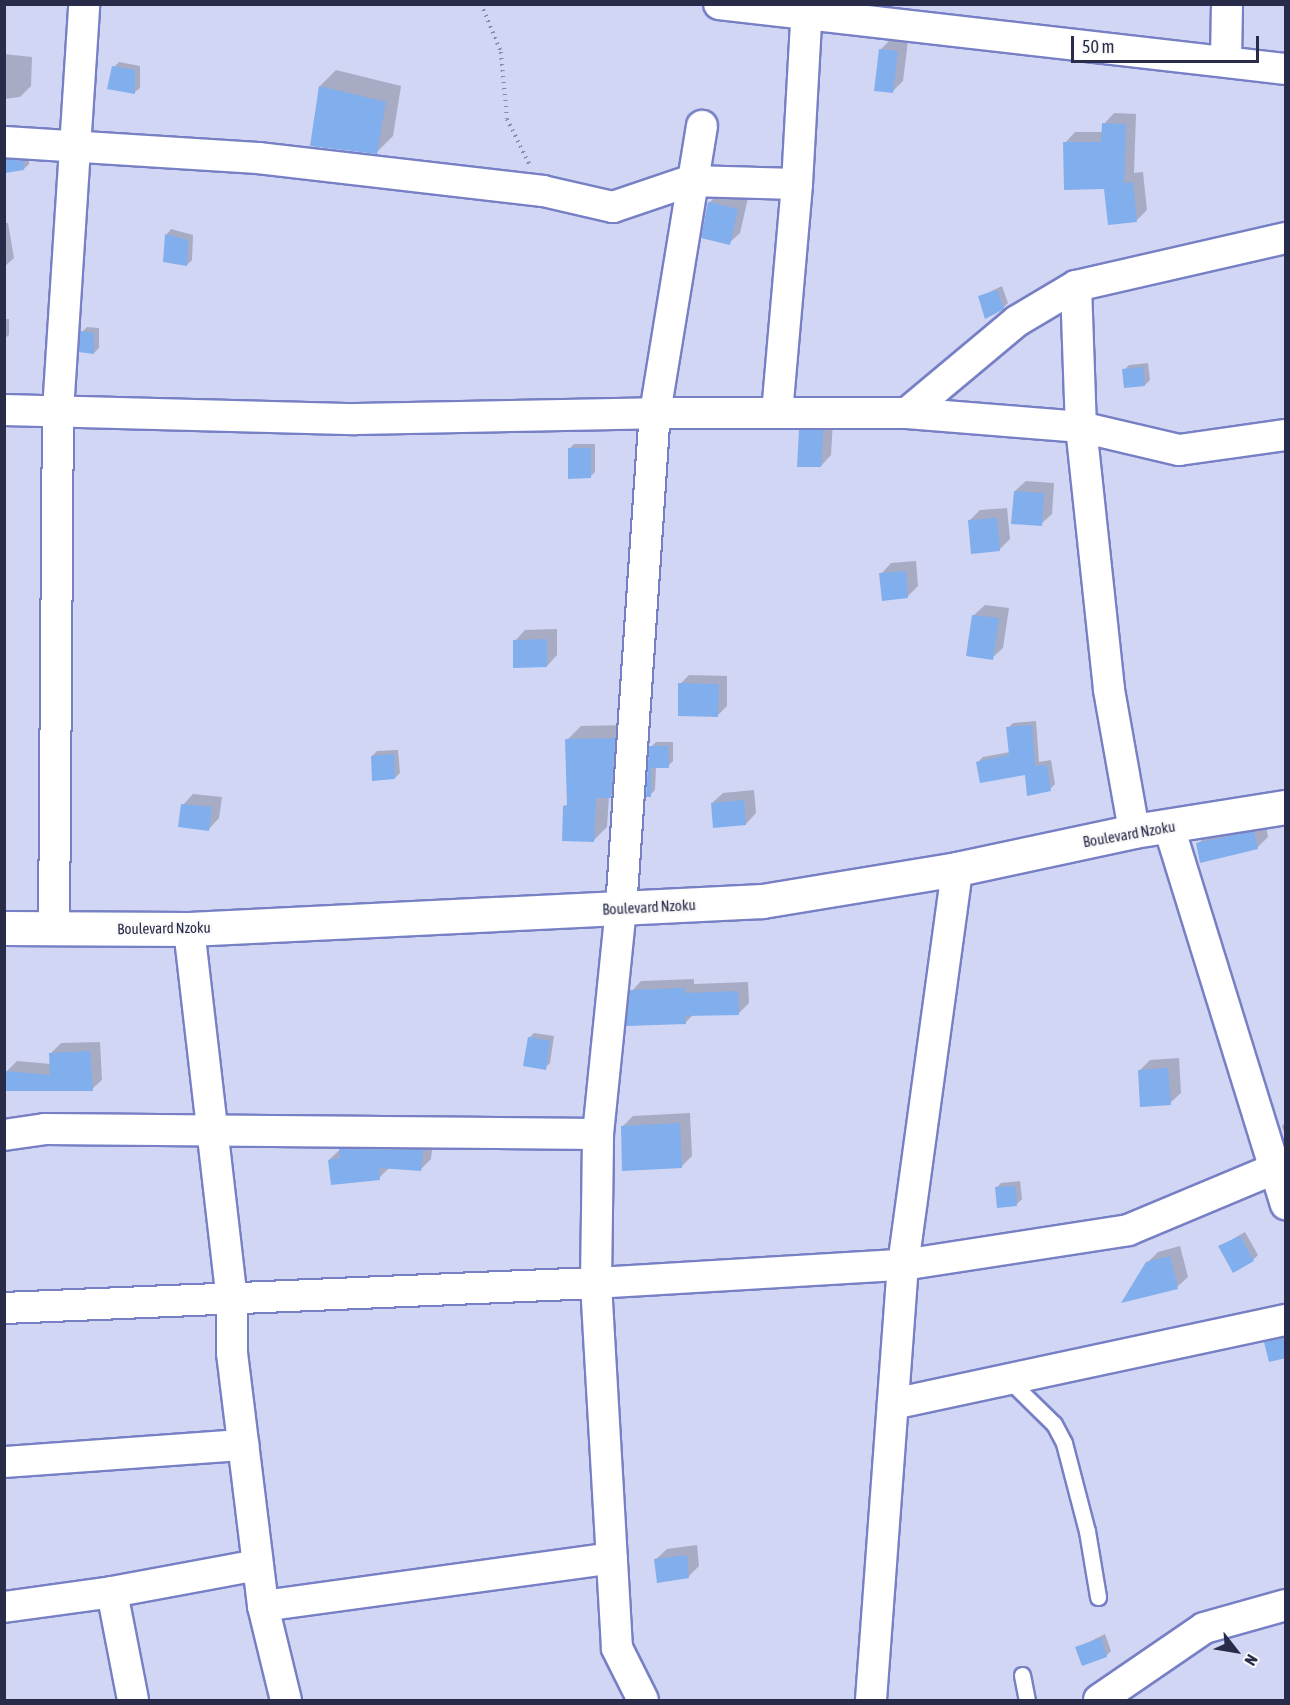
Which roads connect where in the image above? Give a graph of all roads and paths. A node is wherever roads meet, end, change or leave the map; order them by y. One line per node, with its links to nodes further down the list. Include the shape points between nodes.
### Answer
1 (84, 4): 10 (street)
2 (481, 4): 13 (path, via 501,52 507,118)
3 (719, 4): 5 (street)
4 (1227, 4): 6 (street)
5 (807, 8): 6 (street); 12 (street)
6 (1226, 61): 7 (street)
7 (1286, 69)
8 (702, 126): 11 (street)
9 (4, 142): 10 (street)
10 (74, 147): 13 (street, via 258,158); 17 (street)
11 (690, 181): 12 (street); 13 (street, via 613,207); 18 (street)
12 (797, 184): 19 (street)
13 (543, 191)
14 (1286, 238): 15 (street)
15 (1076, 286): 20 (street, via 1017,321); 21 (street)
16 (4, 410): 17 (street)
17 (58, 411): 18 (street, via 356,419); 29 (street)
18 (655, 413): 19 (street); 27 (street)
19 (777, 413): 20 (street)
20 (907, 413): 21 (street)
21 (1081, 427): 22 (street, via 1179,450); 25 (street, via 1108,690)
22 (1286, 435)
23 (1286, 807): 24 (street, Boulevard Nzoku)
24 (1168, 827): 25 (street, Boulevard Nzoku); 34 (street)
25 (1134, 831): 26 (street, Boulevard Nzoku)
26 (957, 869): 27 (street, Boulevard Nzoku, via 762,902); 36 (street)
27 (621, 909): 30 (street, Boulevard Nzoku); 32 (street)
28 (4, 928): 29 (street, Boulevard Nzoku)
29 (54, 928): 30 (street, Boulevard Nzoku)
30 (189, 929): 31 (street)
31 (212, 1130): 32 (street); 33 (street, via 45,1129); 38 (street)
32 (598, 1134): 37 (street)
33 (4, 1135)
34 (1280, 1166): 35 (street); 36 (street, via 1128,1230)
35 (1286, 1204)
36 (903, 1264): 37 (street); 42 (street)
37 (596, 1283): 38 (street); 45 (street)
38 (232, 1298): 39 (street); 43 (street, via 232,1353)
39 (4, 1308)
40 (1286, 1320): 41 (street)
41 (1008, 1380): 42 (street); 48 (lane, via 1054,1424 1064,1443 1087,1531)
42 (893, 1404): 56 (street)
43 (243, 1445): 44 (street); 46 (street)
44 (4, 1462)
45 (612, 1558): 50 (street); 55 (street, via 617,1648)
46 (258, 1565): 47 (street); 50 (street)
47 (112, 1592): 51 (street); 53 (street)
48 (1098, 1597)
49 (1286, 1605): 58 (street, via 1204,1628)
50 (263, 1606): 54 (street)
51 (4, 1607)
52 (1022, 1675): 57 (lane)
53 (134, 1701)
54 (286, 1701)
55 (643, 1701)
56 (871, 1701)
57 (1027, 1701)
58 (1099, 1701)

